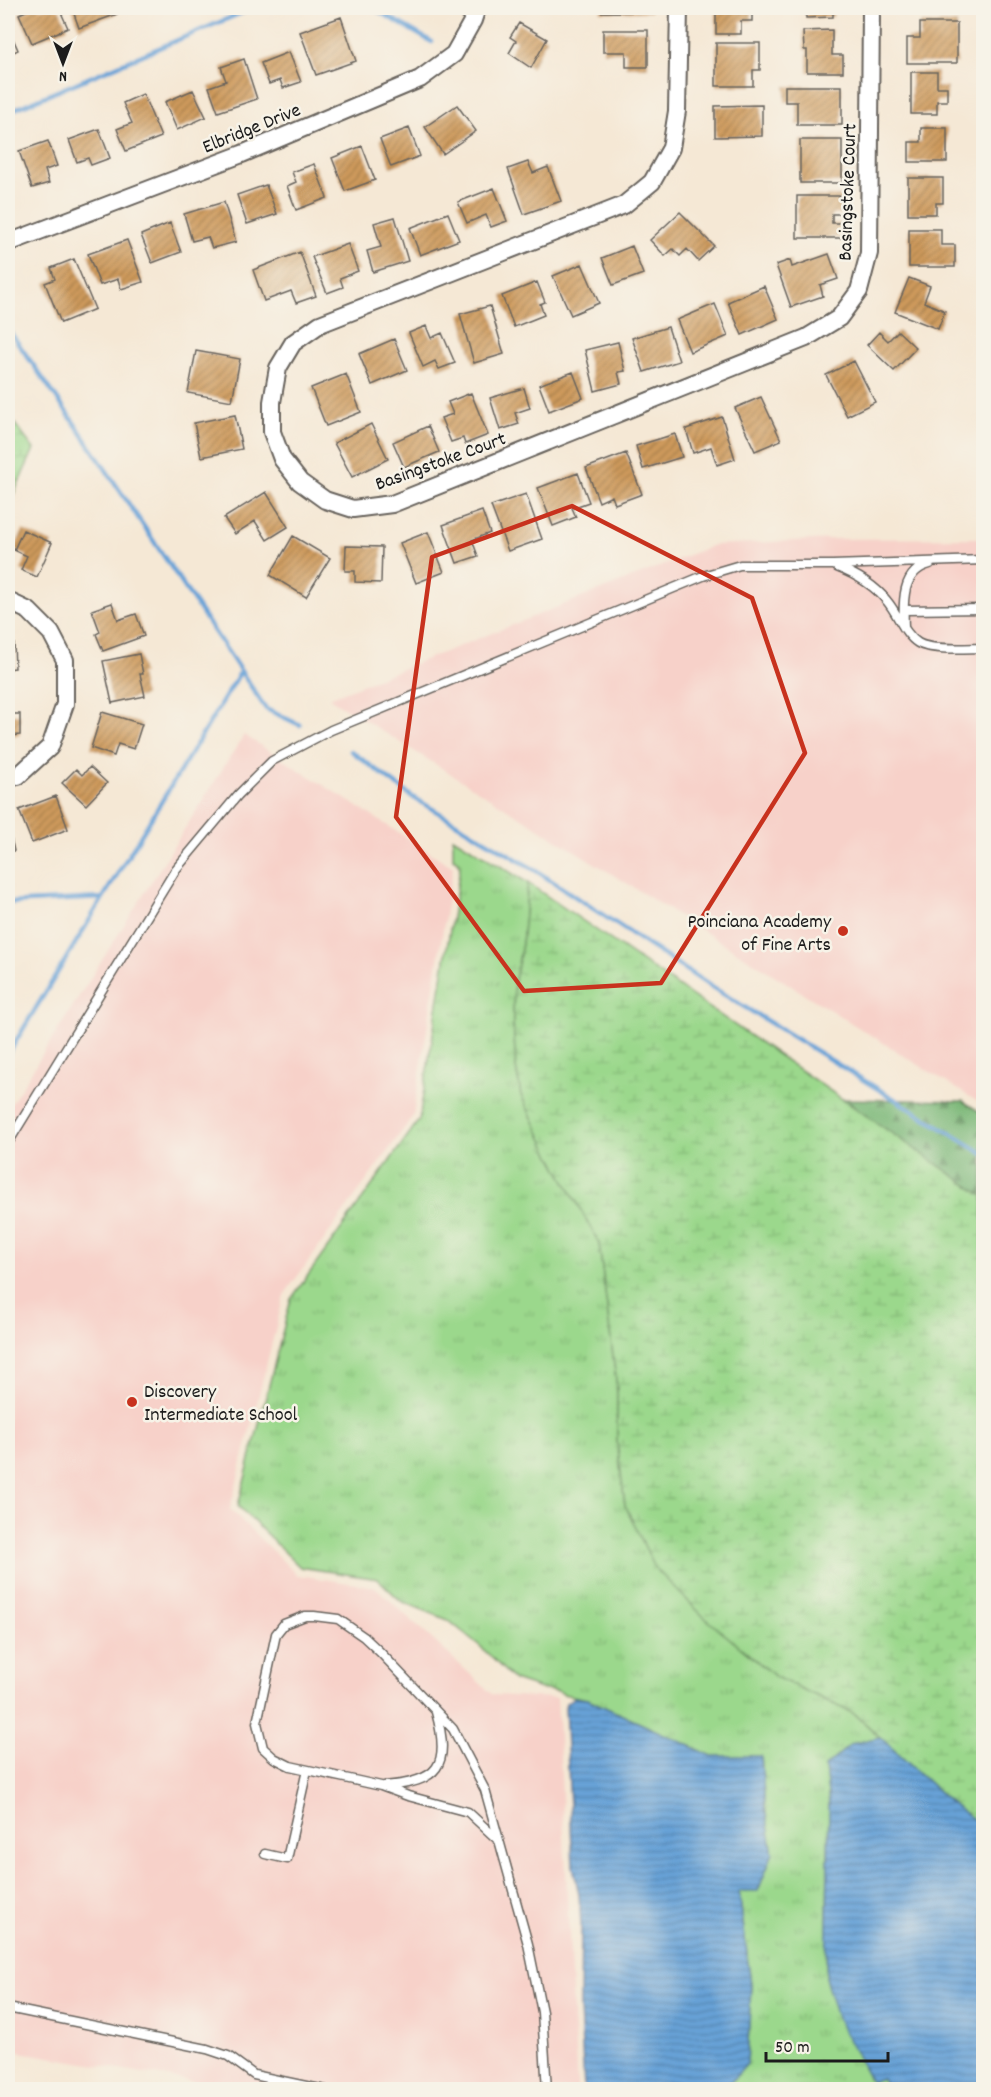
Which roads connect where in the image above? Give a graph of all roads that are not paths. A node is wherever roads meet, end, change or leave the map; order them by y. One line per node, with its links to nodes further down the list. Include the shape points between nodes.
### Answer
1 (477, 8): 4 (street, Elbridge Drive, via 454,54 420,79 242,154)
2 (679, 8): 3 (street, Basingstoke Court, via 677,111 671,148 652,182 624,205 320,324 293,343 278,368 272,432 282,459 300,482 325,500 353,509 392,504 806,338 839,318 859,291 869,253)
3 (871, 8)
4 (8, 243)
5 (946, 560): 6 (lane); 7 (lane); 10 (lane, via 921,566 907,581)
6 (984, 560)
7 (833, 565): 11 (lane, via 854,573 887,600); 14 (lane, via 740,565 703,576 330,730 272,761 176,869)
8 (8, 601): 13 (street, via 29,611 51,633 65,660 65,704 50,747 18,776)
9 (984, 609): 10 (lane)
10 (904, 610): 11 (lane)
11 (904, 628): 12 (lane, via 918,643 943,648)
12 (984, 648)
13 (8, 778)
14 (8, 1143)
15 (436, 1712): 16 (lane, via 380,1652 347,1624 314,1616 292,1620 276,1634 257,1723 263,1748 274,1758); 17 (lane, via 443,1742 436,1769 416,1782); 18 (lane, via 453,1729 484,1790)
16 (307, 1770): 17 (lane); 19 (lane, via 287,1859)
17 (381, 1786): 18 (lane, via 468,1812)
18 (497, 1839): 22 (lane, via 538,1986)
19 (266, 1854)
20 (8, 2008): 21 (lane, via 207,2049 228,2056 254,2075)
21 (325, 2090)
22 (547, 2090)

